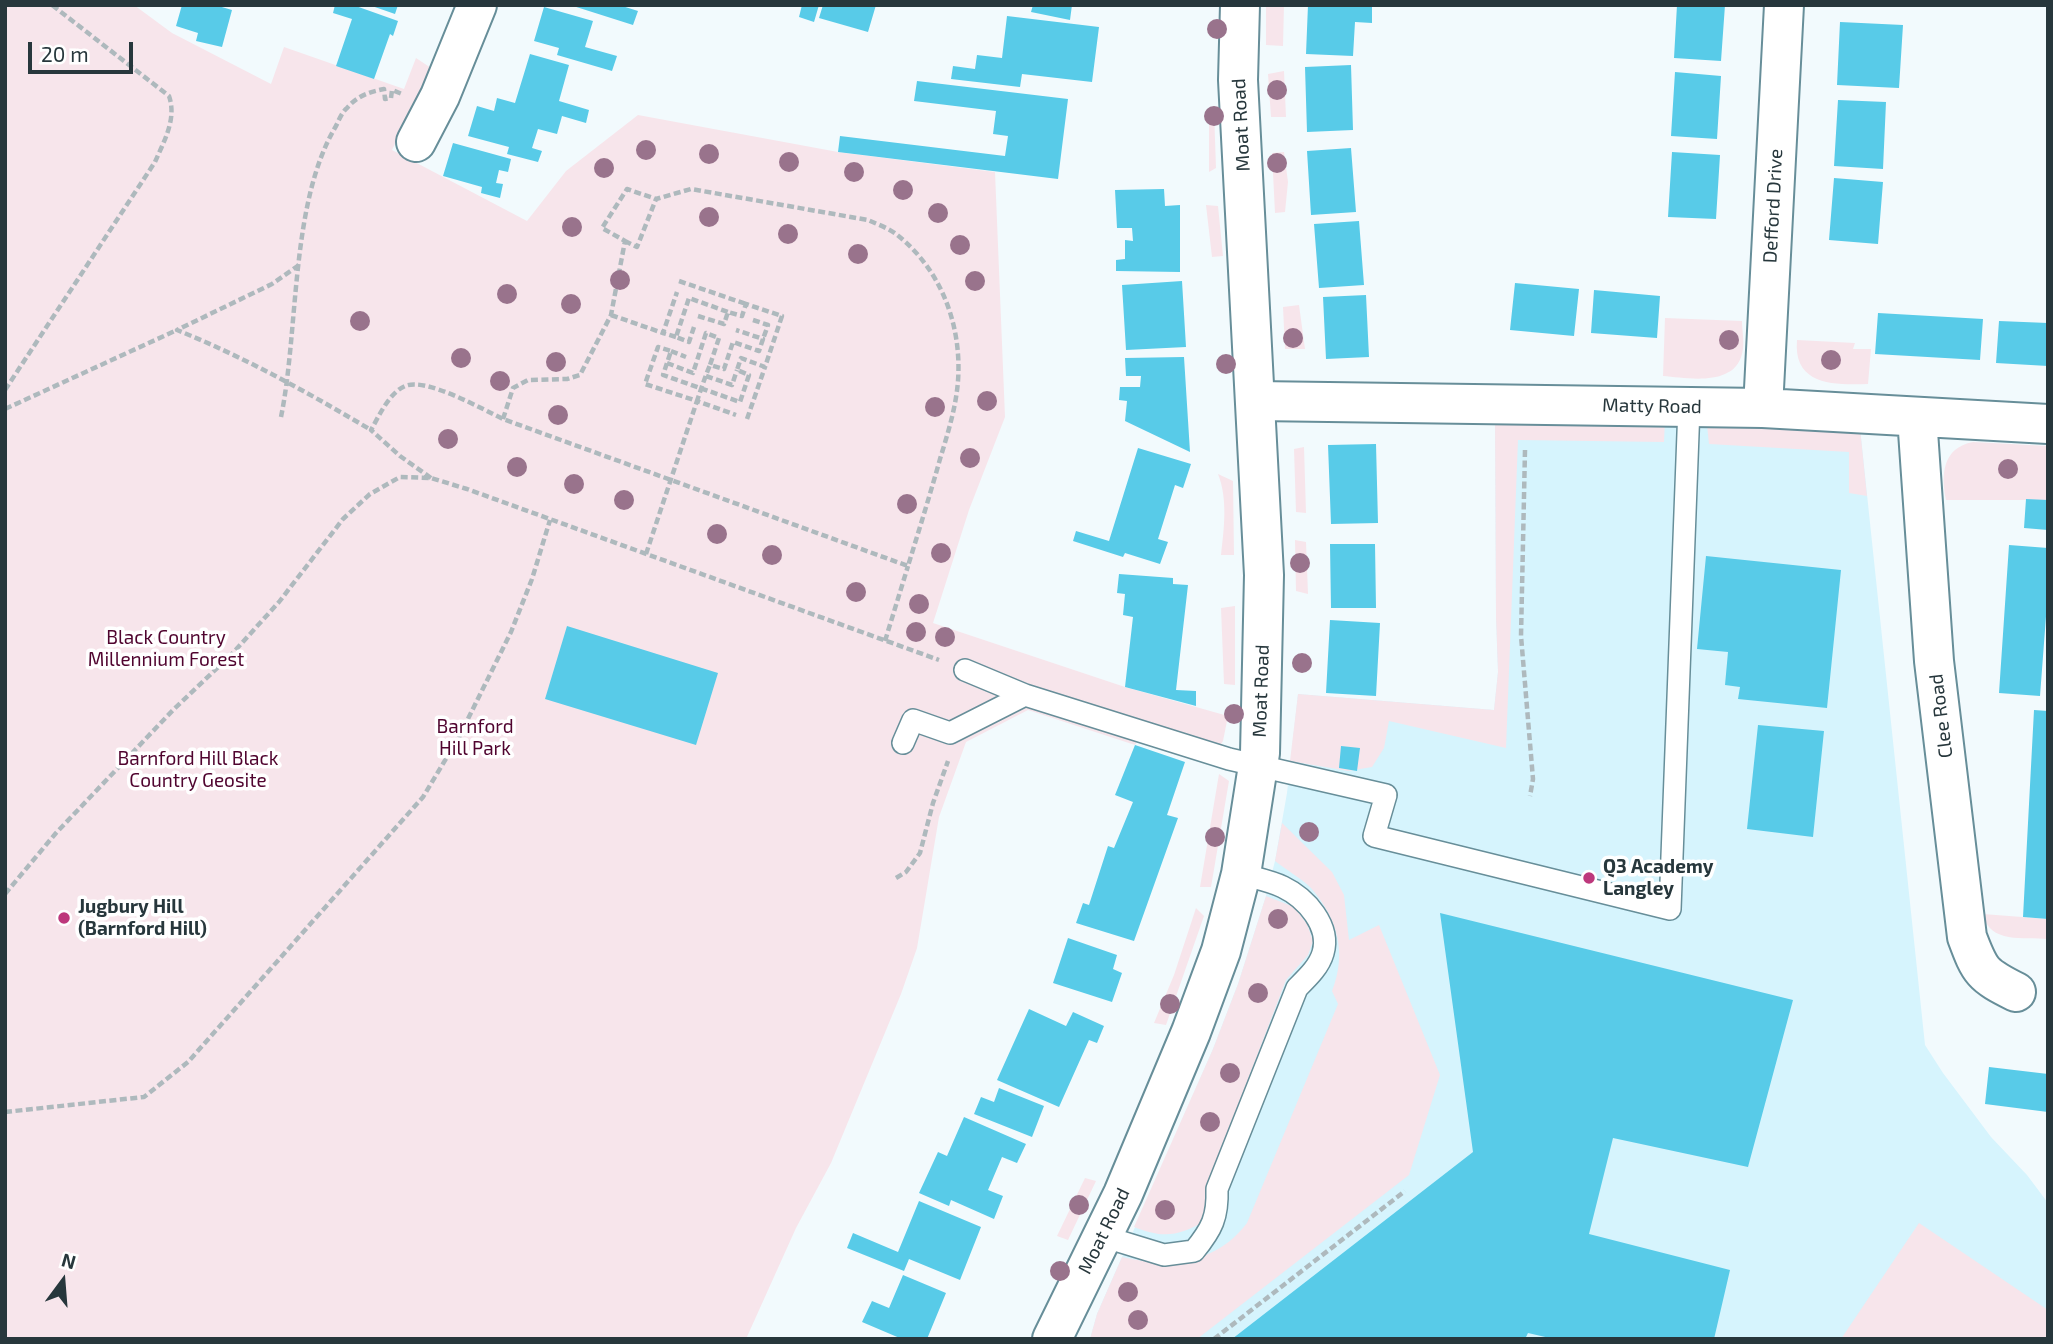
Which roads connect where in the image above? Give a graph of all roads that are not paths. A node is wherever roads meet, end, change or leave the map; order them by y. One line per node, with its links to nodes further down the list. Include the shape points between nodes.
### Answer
1 (477, 5): 4 (street)
2 (1240, 5): 5 (street, Moat Road, via 1238,80)
3 (1784, 5): 7 (street, Defford Drive)
4 (416, 142)
5 (1256, 401): 6 (street, Matty Road); 13 (street, Moat Road, via 1264,575)
6 (1689, 407): 7 (street, Matty Road); 13 (lane, via 1670,909 1374,836 1386,795)
7 (1763, 408): 8 (street, Matty Road)
8 (1917, 417): 9 (street, Matty Road); 15 (street, Clee Road, via 1934,661 1967,937 1976,962 1990,979)
9 (2048, 424)
10 (965, 670): 11 (lane)
11 (1025, 695): 12 (lane, via 950,733 913,720); 13 (lane)
12 (904, 743)
13 (1258, 766): 14 (street, Moat Road)
14 (1241, 874): 16 (street, Moat Road, via 1221,951 1191,1032); 16 (lane, via 1284,888 1305,903 1322,925 1324,952 1297,988 1217,1189 1218,1210 1208,1234 1194,1251 1164,1255)
15 (2016, 992)
16 (1102, 1236): 17 (street, Moat Road)
17 (1052, 1339)

